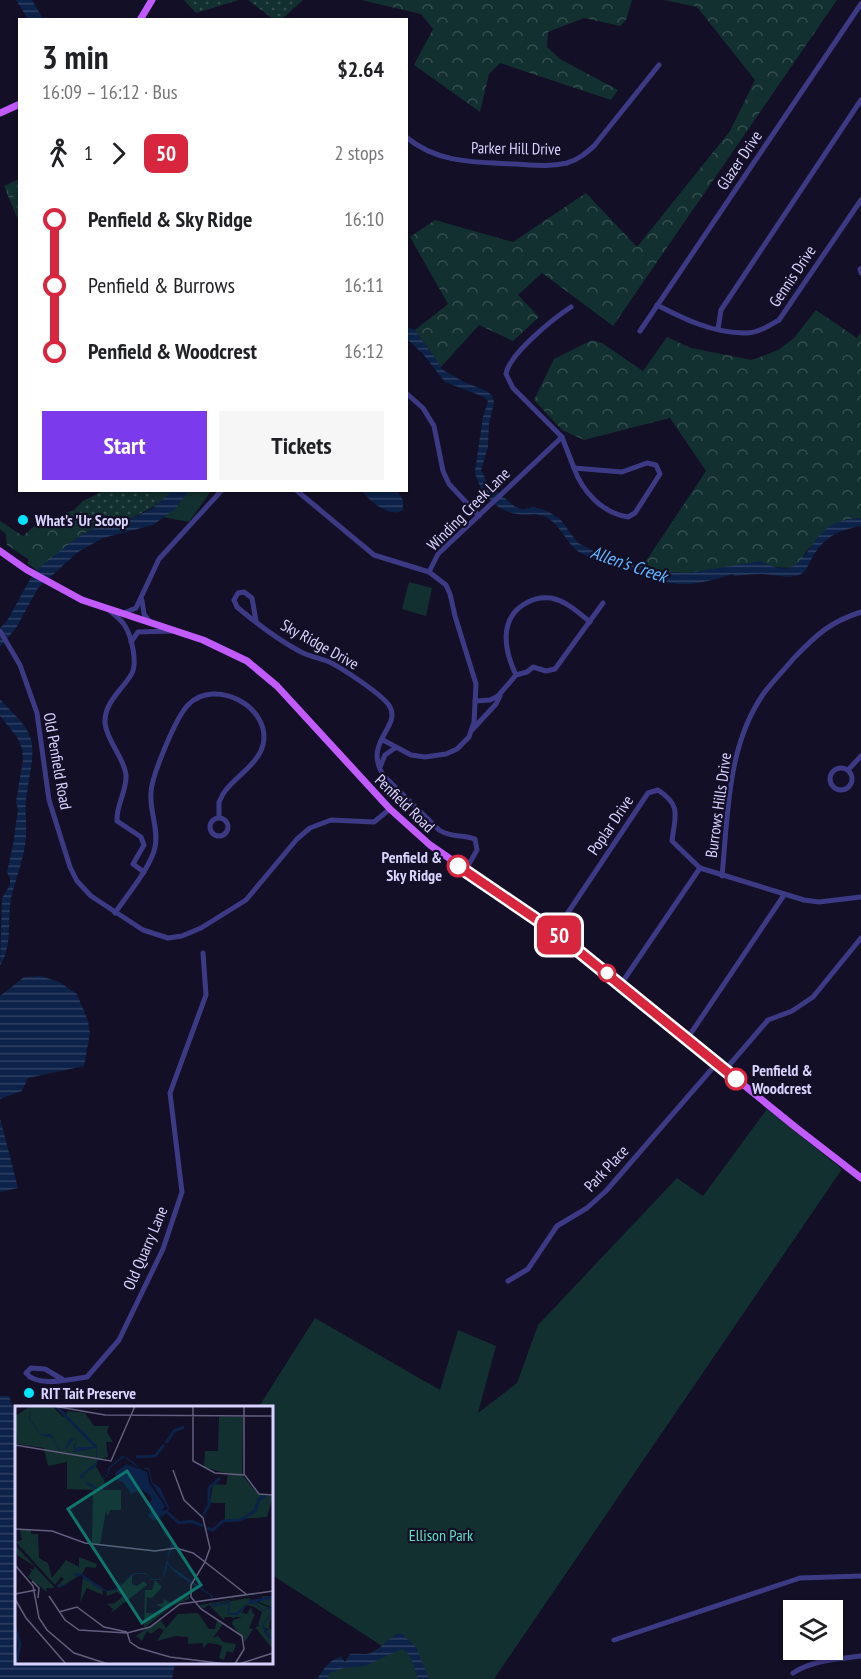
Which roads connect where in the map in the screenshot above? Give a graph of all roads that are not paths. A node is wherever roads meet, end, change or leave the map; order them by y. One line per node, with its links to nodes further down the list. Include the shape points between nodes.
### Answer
1 (152, 0): 3 (main road)
2 (861, 4): 10 (street, Glazer Drive)
3 (142, 18)
4 (659, 65): 8 (street, Parker Hill Drive, via 594,146 569,162 552,166 463,161 432,153)
5 (861, 100): 12 (street, via 721,310)
6 (18, 105): 7 (main road)
7 (0, 113)
8 (408, 138)
9 (861, 200): 12 (street, Gennis Drive, via 779,320 745,334)
10 (657, 305): 12 (street, Gennis Drive, via 694,324); 13 (street, Glazer Drive)
11 (571, 307): 15 (street, via 552,319 511,361 506,374 513,388)
12 (718, 329)
13 (640, 331)
14 (408, 395): 19 (street, via 423,408 434,426 443,471 450,484)
15 (562, 437): 16 (street); 19 (street, Winding Creek Lane)
16 (574, 468): 16 (street, via 588,494 625,517 635,513 660,474 652,463 622,472)
17 (220, 492): 22 (street, via 159,559)
18 (298, 492): 21 (street, via 374,555)
19 (479, 516): 21 (street, Winding Creek Lane, via 438,554)
20 (0, 551): 24 (main road, Penfield Road, via 59,588)
21 (429, 572): 35 (street, Winding Creek Lane, via 446,585 450,594 474,678)
22 (142, 599): 26 (street, via 136,608); 29 (street, via 144,614)
23 (603, 603): 28 (street)
24 (109, 610): 26 (main road, Penfield Road); 32 (street, via 126,627)
25 (861, 612): 47 (street, Burrows Hills Drive, via 835,622 815,636 777,676 751,716 732,776)
26 (121, 614): 29 (main road, Penfield Road)
27 (256, 621): 27 (street, Sky Ridge Drive, via 237,607 234,600 238,593 252,598); 37 (street, Sky Ridge Drive, via 302,653 333,664 385,700 392,719)
28 (590, 622): 33 (street, via 555,669 533,667); 33 (street, via 552,598 538,598 520,607 509,622 505,637)
29 (152, 625): 31 (main road, Penfield Road)
30 (0, 631): 50 (street, Old Penfield Road, via 27,683 40,724 49,800 70,867 86,892)
31 (171, 631): 32 (street, via 138,632); 42 (main road, Penfield Road, via 228,651 261,672)
32 (131, 642): 46 (street, via 133,673 106,709 105,725 126,774 117,820 141,837 144,845 133,864)
33 (516, 675): 34 (street)
34 (502, 692): 35 (street, via 490,700); 36 (street)
35 (475, 701): 36 (street, Winding Creek Lane)
36 (471, 732): 38 (street, via 457,749 437,757 411,755)
37 (383, 740): 38 (street); 40 (street, Sky Ridge Drive, via 376,751)
38 (395, 748): 40 (street, via 385,755)
39 (861, 756): 41 (street)
40 (380, 769): 45 (street, via 439,830 475,839 477,850)
41 (848, 770): 41 (street, via 852,776 850,786 834,788 834,771)
42 (390, 809): 45 (main road, Penfield Road); 50 (street, Old Penfield Road, via 374,822 331,820 310,828 246,900 182,936 153,934)
43 (219, 818): 46 (street, via 219,801 258,756 264,739 261,722 249,706 209,694 189,703 181,713 153,782 150,794 156,845)
44 (700, 868): 47 (street); 51 (street, Poplar Drive, via 672,841 675,809 670,798 658,790 648,793); 56 (street)
45 (465, 870): 51 (main road, Penfield Road)
46 (144, 872): 50 (street)
47 (722, 876): 48 (street)
48 (784, 895): 49 (street, via 819,902); 57 (street)
49 (861, 897)
50 (115, 913)
51 (555, 932): 56 (main road, Penfield Road)
52 (861, 938): 53 (street)
53 (854, 949): 55 (street); 59 (street, via 803,1005 768,1020)
54 (203, 953): 62 (street, Old Quarry Lane, via 206,995 170,1093 182,1192 163,1249 119,1340 87,1377)
55 (861, 954)
56 (621, 984): 57 (main road, Penfield Road)
57 (687, 1039): 58 (main road, Penfield Road)
58 (717, 1063): 59 (main road, Penfield Road); 61 (street, Park Place, via 606,1191 557,1226 528,1269)
59 (725, 1070): 60 (main road, Penfield Road)
60 (861, 1178)
61 (508, 1281)
62 (62, 1379): 62 (street, Old Quarry Lane, via 40,1381 26,1373 31,1368 40,1368)
63 (861, 1576): 64 (street, via 800,1578)
64 (614, 1640)
65 (861, 1656): 66 (street, via 813,1662)
66 (793, 1673)

